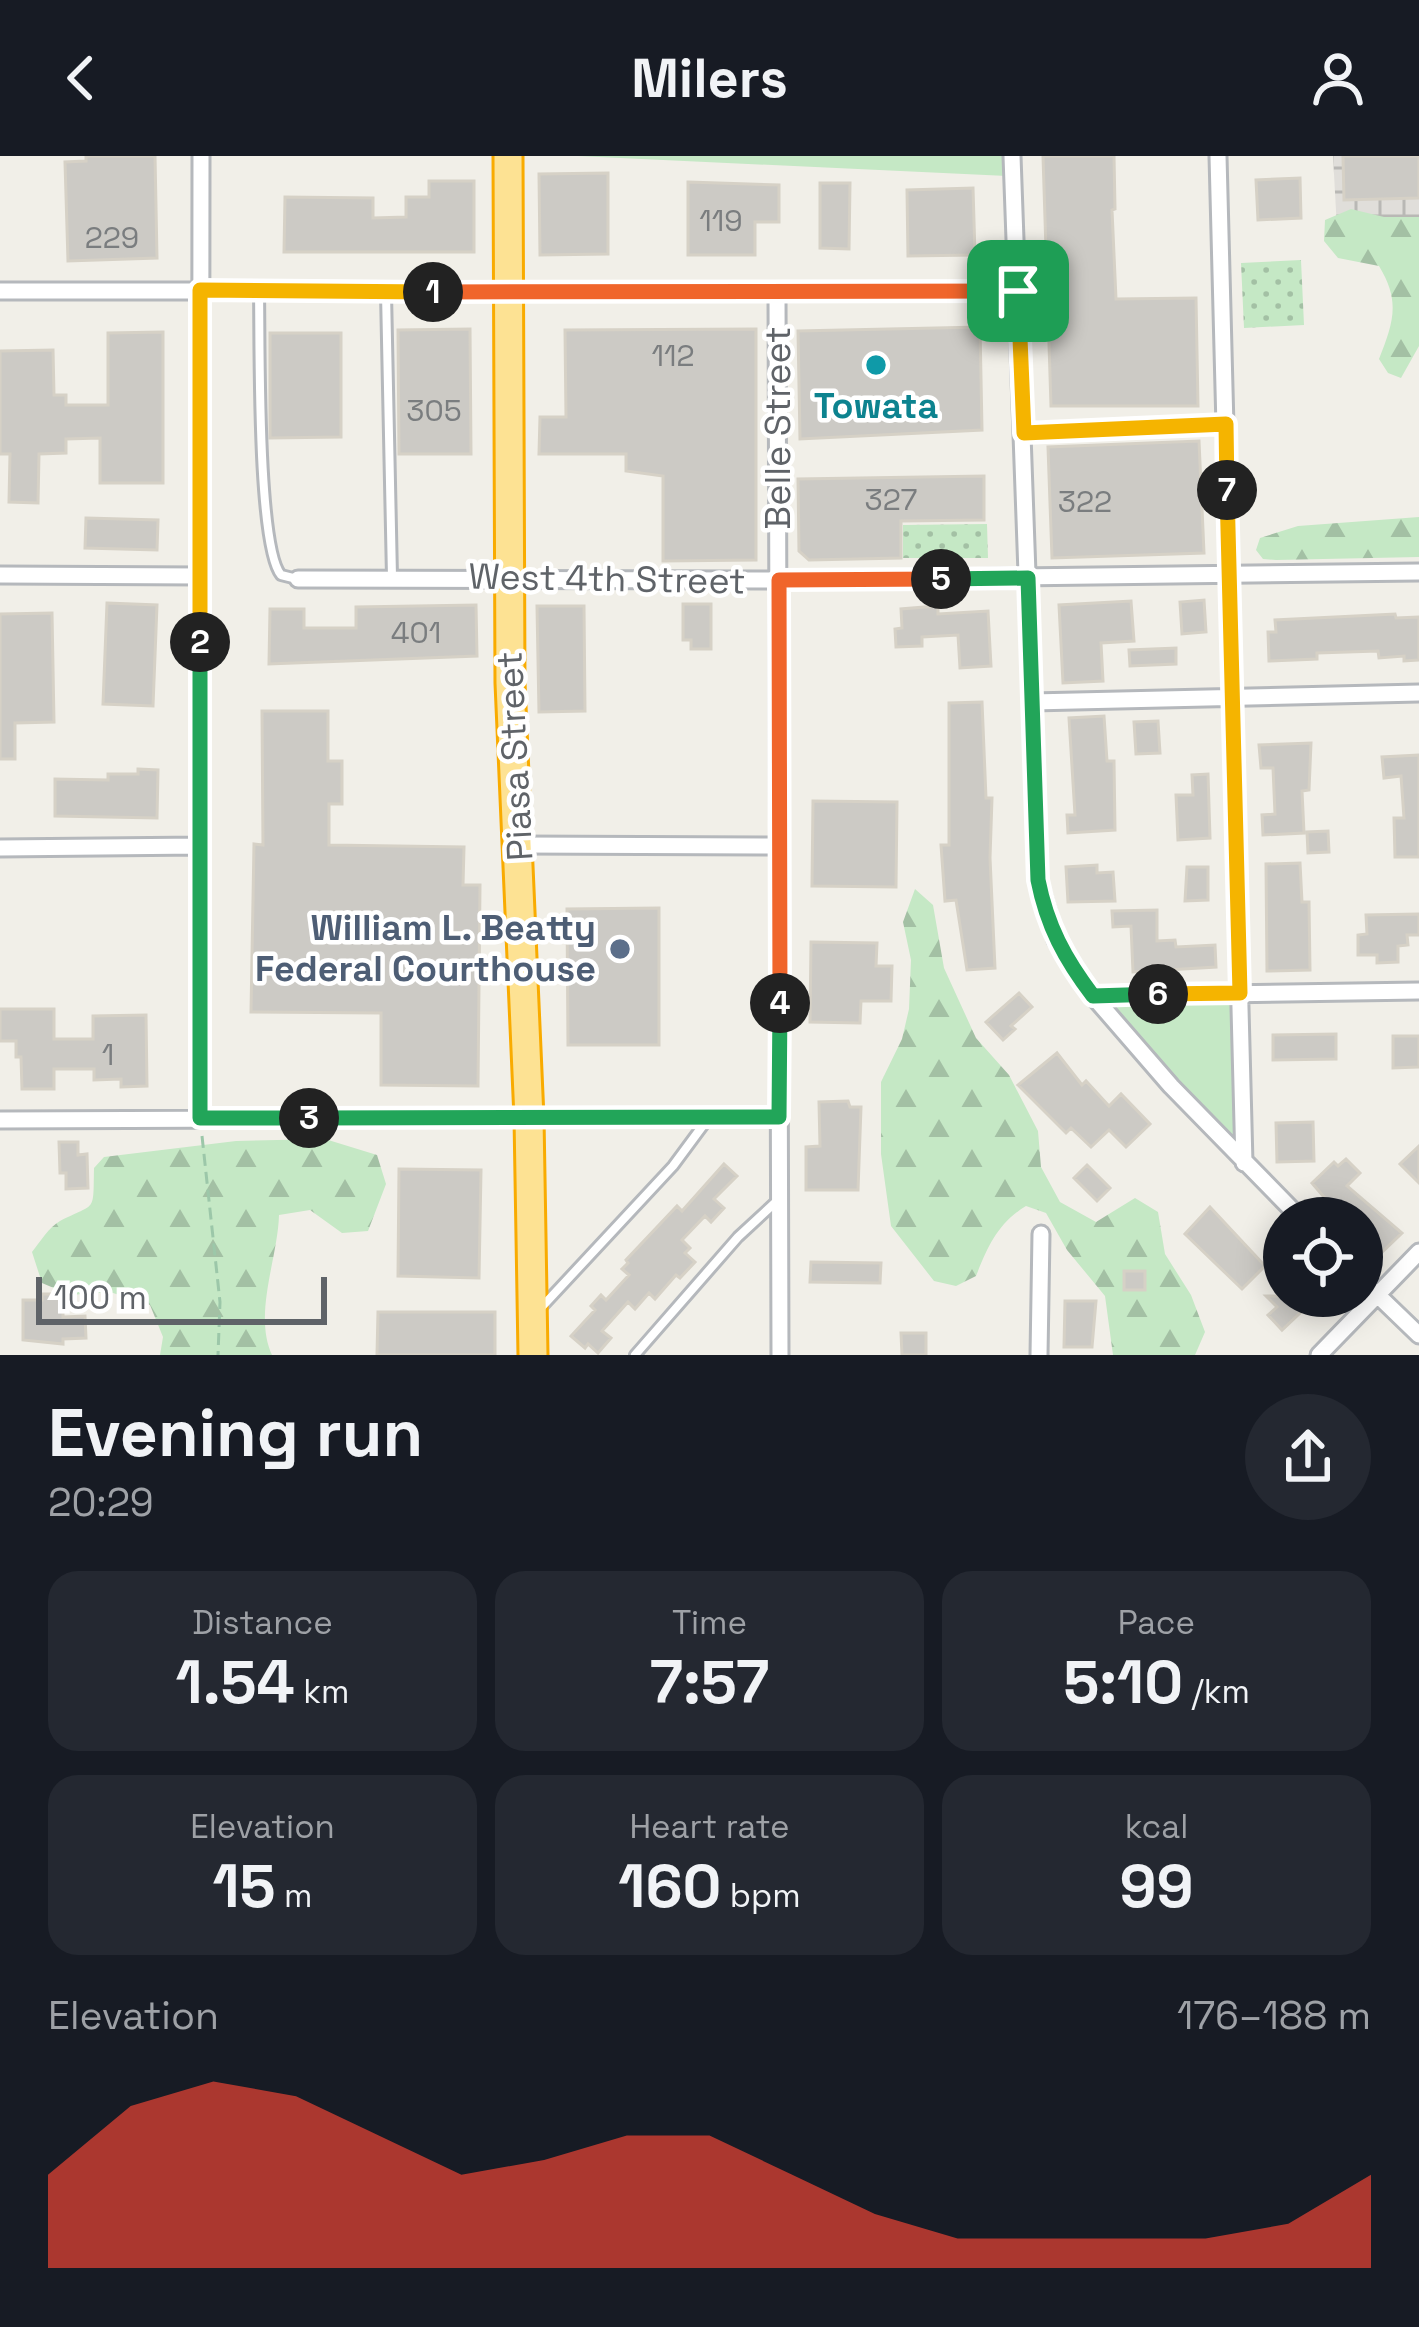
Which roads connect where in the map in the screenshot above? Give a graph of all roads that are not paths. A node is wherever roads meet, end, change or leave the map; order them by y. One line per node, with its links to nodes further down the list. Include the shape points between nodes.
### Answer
1 (201, 156): 5 (street)
2 (508, 156): 10 (highway, Piasa Street)
3 (1012, 156): 8 (street)
4 (1218, 156): 12 (street)
5 (200, 290): 6 (street); 7 (street); 17 (street)
6 (259, 290): 9 (street); 21 (lane, via 271,559 280,575)
7 (0, 291)
8 (1018, 291): 11 (street); 13 (street)
9 (386, 292): 10 (street); 18 (lane)
10 (509, 292): 11 (street); 19 (highway, Piasa Street)
11 (777, 293): 22 (street, Belle Street)
12 (1226, 424): 13 (street); 16 (street)
13 (1024, 433): 20 (street)
14 (1419, 572): 16 (street, West 4th Street)
15 (0, 574): 17 (street)
16 (1230, 576): 20 (street, West 4th Street); 24 (street)
17 (201, 577): 28 (street)
18 (392, 577): 19 (street, West 4th Street); 21 (street, West 4th Street)
19 (508, 577): 22 (street, West 4th Street); 26 (highway, Piasa Street)
20 (1028, 578): 22 (street, West 4th Street); 25 (street)
21 (298, 579)
22 (779, 580): 27 (street, Belle Street)
23 (1419, 693): 24 (street)
24 (1233, 695): 25 (street); 31 (street)
25 (1032, 702): 32 (street, via 1044,909)
26 (519, 845): 27 (street); 36 (highway, Piasa Street)
27 (780, 846): 34 (street, Belle Street)
28 (200, 847): 29 (street); 35 (street)
29 (0, 848)
30 (1419, 991): 31 (street)
31 (1240, 993): 32 (street); 38 (street)
32 (1093, 996): 38 (street)
33 (710, 1117): 34 (street); 36 (street); 45 (lane)
34 (779, 1117): 40 (street, Belle Street)
35 (200, 1118): 36 (street); 37 (street)
36 (529, 1118): 45 (highway, Piasa Street)
37 (0, 1120)
38 (1244, 1163): 39 (street)
39 (1279, 1197)
40 (779, 1199): 49 (lane); 50 (street, Belle Street)
41 (1041, 1234): 51 (street)
42 (1419, 1252): 43 (street)
43 (1383, 1288)
44 (1383, 1300): 47 (street)
45 (533, 1316): 48 (highway, Piasa Street)
46 (1355, 1317): 52 (street)
47 (1419, 1335)
48 (533, 1355)
49 (635, 1355)
50 (780, 1355)
51 (1039, 1355)
52 (1319, 1355)

